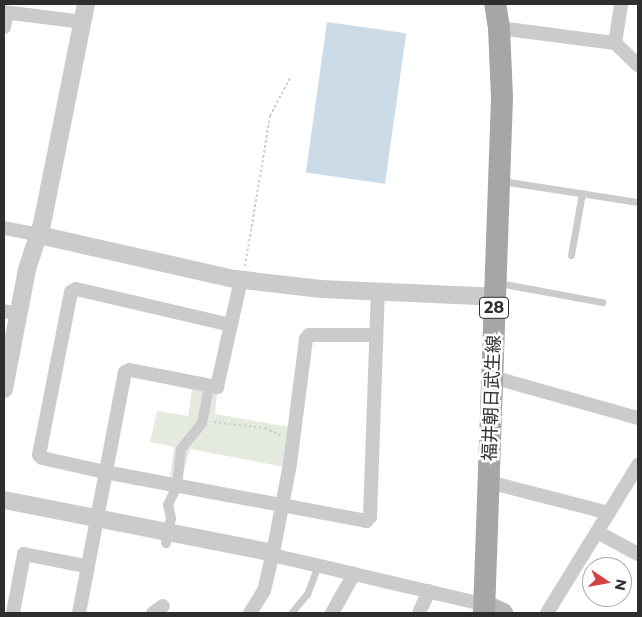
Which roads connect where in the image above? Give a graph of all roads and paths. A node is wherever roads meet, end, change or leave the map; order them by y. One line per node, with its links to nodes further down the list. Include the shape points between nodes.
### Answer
1 (86, 4): 5 (street)
2 (494, 4): 7 (main road, 福井朝日武生線 / 28)
3 (621, 4): 8 (street)
4 (5, 12): 5 (street); 6 (street)
5 (82, 22): 15 (street)
6 (4, 27)
7 (499, 28): 8 (street); 11 (main road, 福井朝日武生線 / 28, via 502,97)
8 (615, 43): 9 (street)
9 (638, 65)
10 (291, 76): 17 (path, via 270,116 250,250)
11 (499, 181): 12 (lane); 18 (main road, 福井朝日武生線 / 28)
12 (582, 194): 13 (lane); 16 (lane)
13 (638, 202)
14 (4, 228): 15 (street)
15 (39, 235): 17 (street); 21 (street)
16 (571, 256)
17 (241, 280): 19 (street); 22 (street)
18 (495, 290): 19 (street); 20 (lane); 24 (main road, 福井朝日武生線 / 28)
19 (378, 291): 23 (street)
20 (602, 302)
21 (11, 313): 26 (street)
22 (231, 325): 25 (street, via 217,387); 31 (street, via 76,289 71,292 39,455)
23 (376, 335): 29 (street, via 309,335); 35 (street, via 370,517 360,522)
24 (492, 377): 27 (street); 32 (main road, 福井朝日武生線 / 28)
25 (210, 386): 28 (street); 31 (street, via 130,370 126,372)
26 (4, 389)
27 (638, 418)
28 (202, 423): 29 (path, via 265,428); 33 (street, via 181,450)
29 (293, 440): 35 (street)
30 (638, 465): 36 (street)
31 (105, 472): 33 (street); 37 (street)
32 (489, 482): 36 (street); 46 (main road, 福井朝日武生線 / 28)
33 (177, 486): 35 (street); 39 (street, via 168,505)
34 (4, 500): 37 (street)
35 (282, 506): 40 (street)
36 (608, 513): 38 (street)
37 (96, 518): 39 (street); 43 (street)
38 (597, 532): 41 (street); 53 (street)
39 (167, 537): 40 (street)
40 (272, 554): 42 (street); 49 (street, via 264,591)
41 (638, 554)
42 (318, 565): 44 (street); 50 (lane, via 307,594)
43 (86, 566): 47 (street, via 24,554 21,556); 48 (street)
44 (354, 574): 45 (street); 51 (street)
45 (429, 591): 46 (street); 52 (street)
46 (491, 611)
47 (12, 613)
48 (79, 613)
49 (250, 613)
50 (291, 613)
51 (332, 613)
52 (419, 613)
53 (547, 613)

